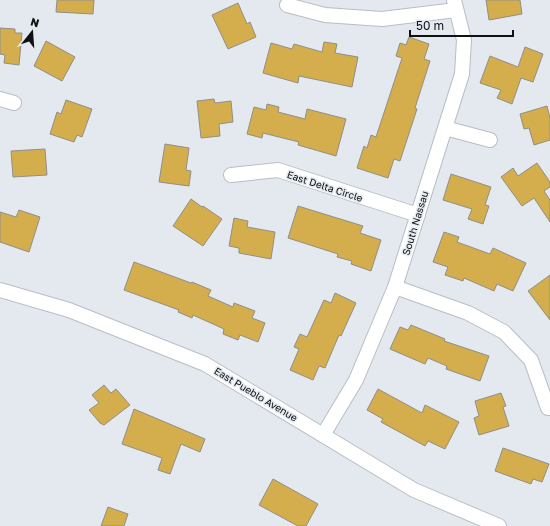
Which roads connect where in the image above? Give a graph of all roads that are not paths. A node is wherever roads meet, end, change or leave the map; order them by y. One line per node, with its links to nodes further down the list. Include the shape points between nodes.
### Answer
1 (286, 5): 2 (street, via 325,15 382,19)
2 (455, 5): 5 (street, South Nassau, via 464,40 462,74)
3 (0, 99): 4 (street)
4 (14, 103)
5 (445, 128): 6 (street); 8 (street, South Nassau)
6 (490, 140)
7 (231, 175): 8 (street, East Delta Circle, via 278,170)
8 (418, 215): 9 (street, South Nassau)
9 (395, 287): 11 (street, via 468,313 504,332 530,360); 12 (street, South Nassau, via 356,380)
10 (0, 290): 12 (street, East Pueblo Avenue, via 69,310 206,364)
11 (548, 408)
12 (323, 435): 13 (street, East Pueblo Avenue, via 414,490)
13 (499, 526)

